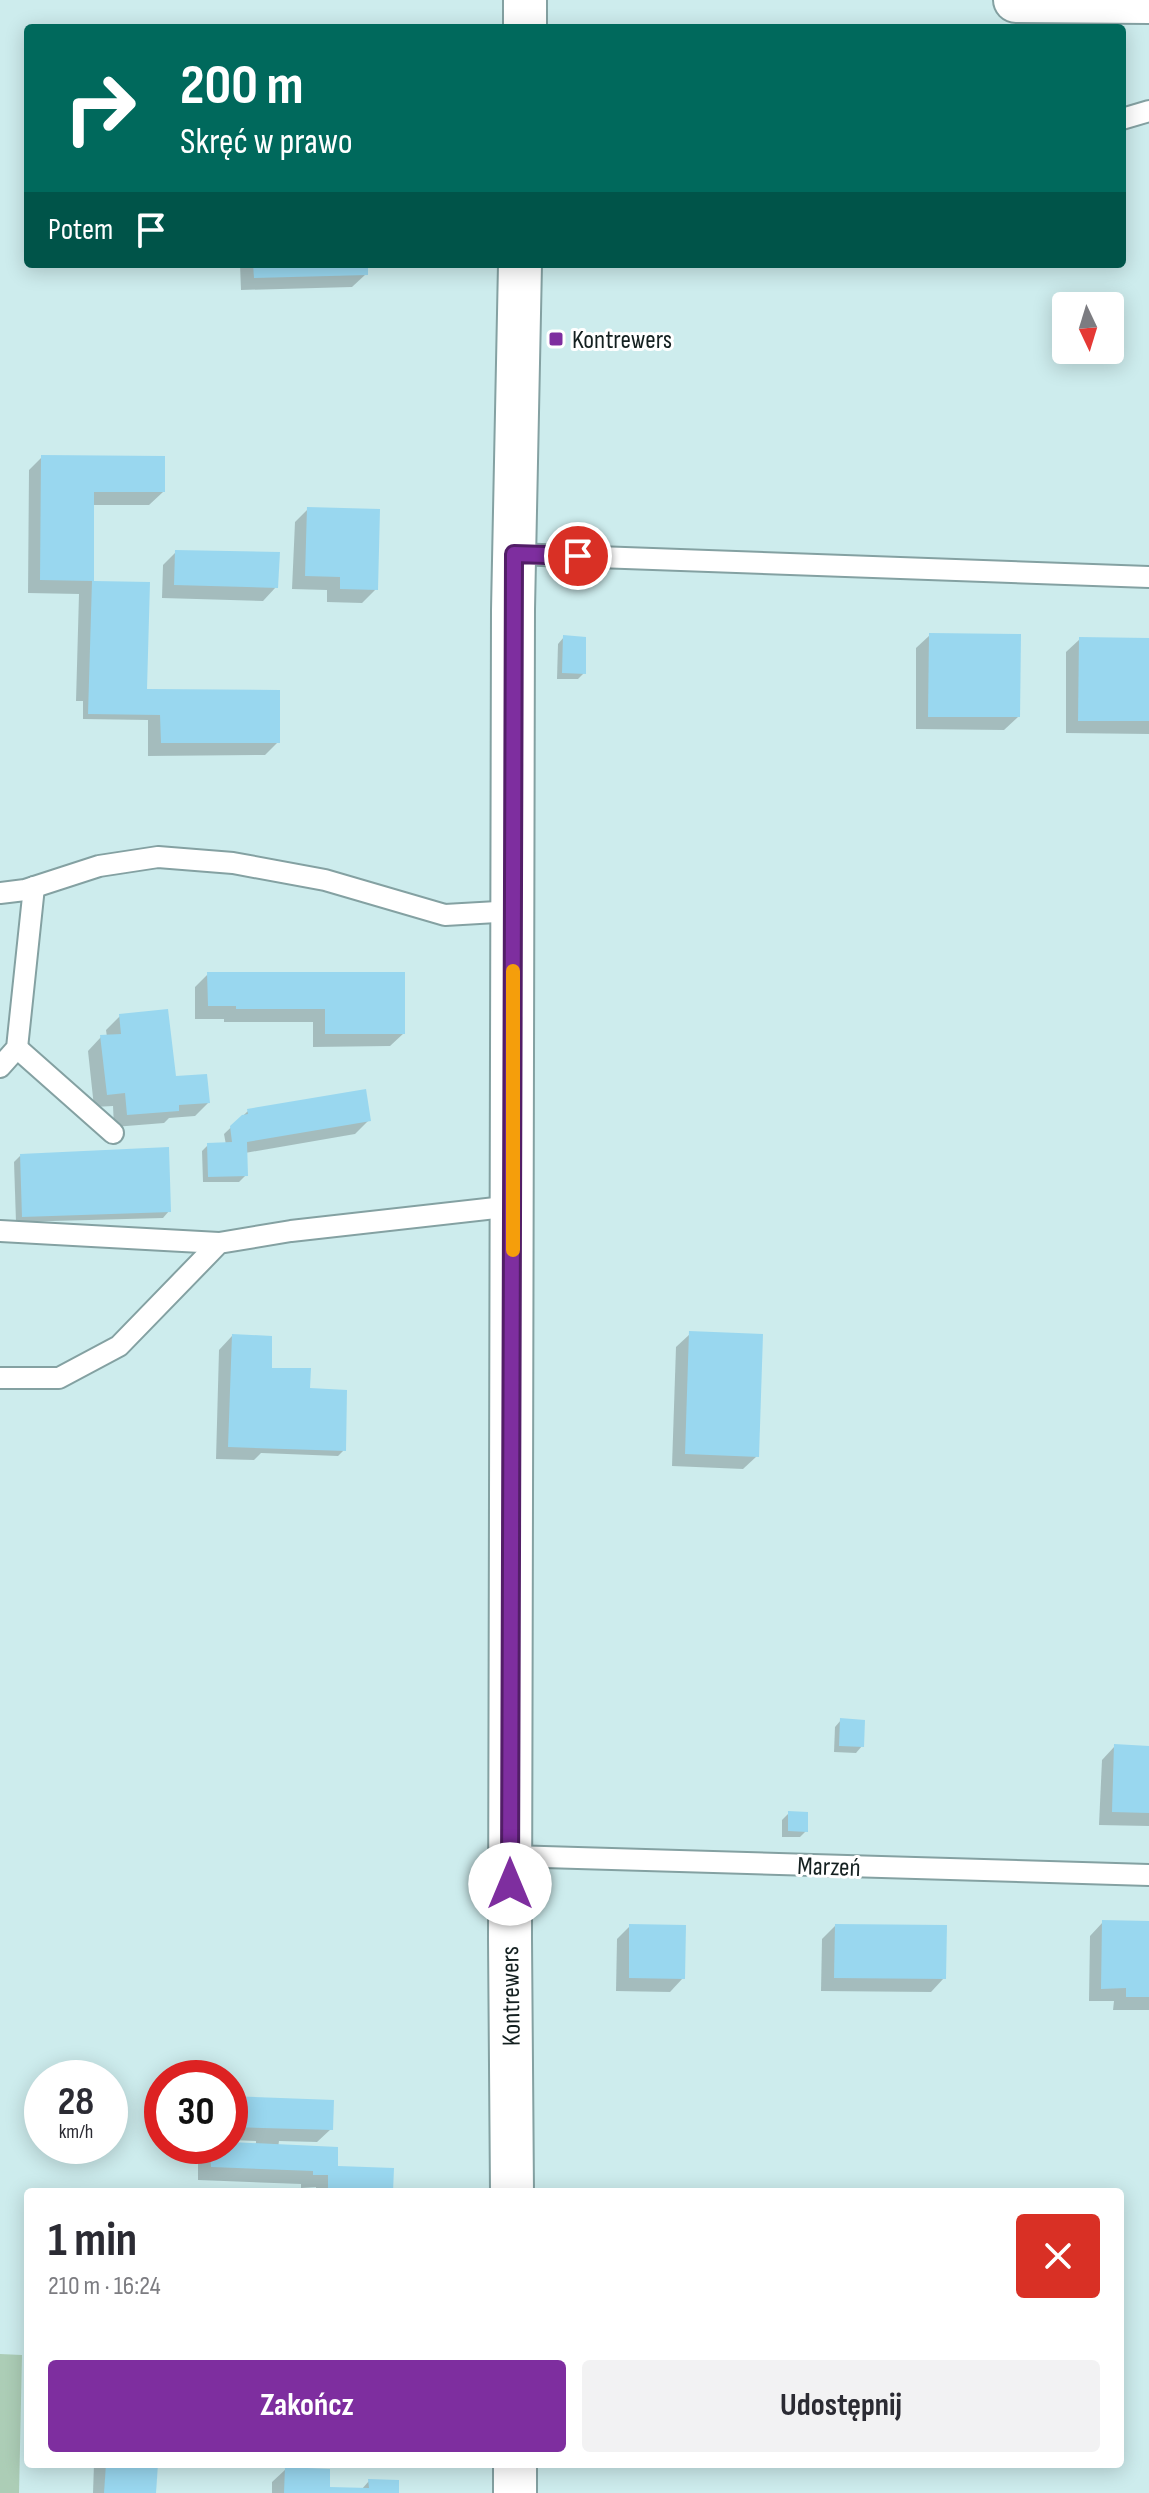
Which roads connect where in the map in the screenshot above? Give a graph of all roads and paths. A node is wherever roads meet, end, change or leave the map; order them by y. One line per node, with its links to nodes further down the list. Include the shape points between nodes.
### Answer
1 (525, 0): 5 (street)
2 (1016, 0): 3 (street)
3 (1051, 0): 4 (street)
4 (1149, 1)
5 (525, 24)
6 (1149, 111): 7 (lane)
7 (1126, 118)
8 (520, 268): 9 (street, Kontrewers)
9 (514, 554): 10 (lane); 13 (street, Kontrewers)
10 (1149, 577)
11 (34, 887): 12 (lane); 13 (lane, via 99,866 158,857 233,863 325,880 445,915); 14 (lane)
12 (0, 893)
13 (513, 911): 17 (street, Kontrewers)
14 (17, 1048): 15 (lane); 16 (lane)
15 (0, 1067)
16 (113, 1133)
17 (513, 1206): 19 (lane); 21 (street, Kontrewers)
18 (0, 1231): 19 (lane)
19 (219, 1243): 20 (lane, via 119,1346 59,1378)
20 (0, 1378)
21 (510, 1856): 22 (lane, Marzeń); 23 (street, Kontrewers)
22 (1149, 1875)
23 (512, 2188)
24 (515, 2468): 25 (street)
25 (515, 2493)

